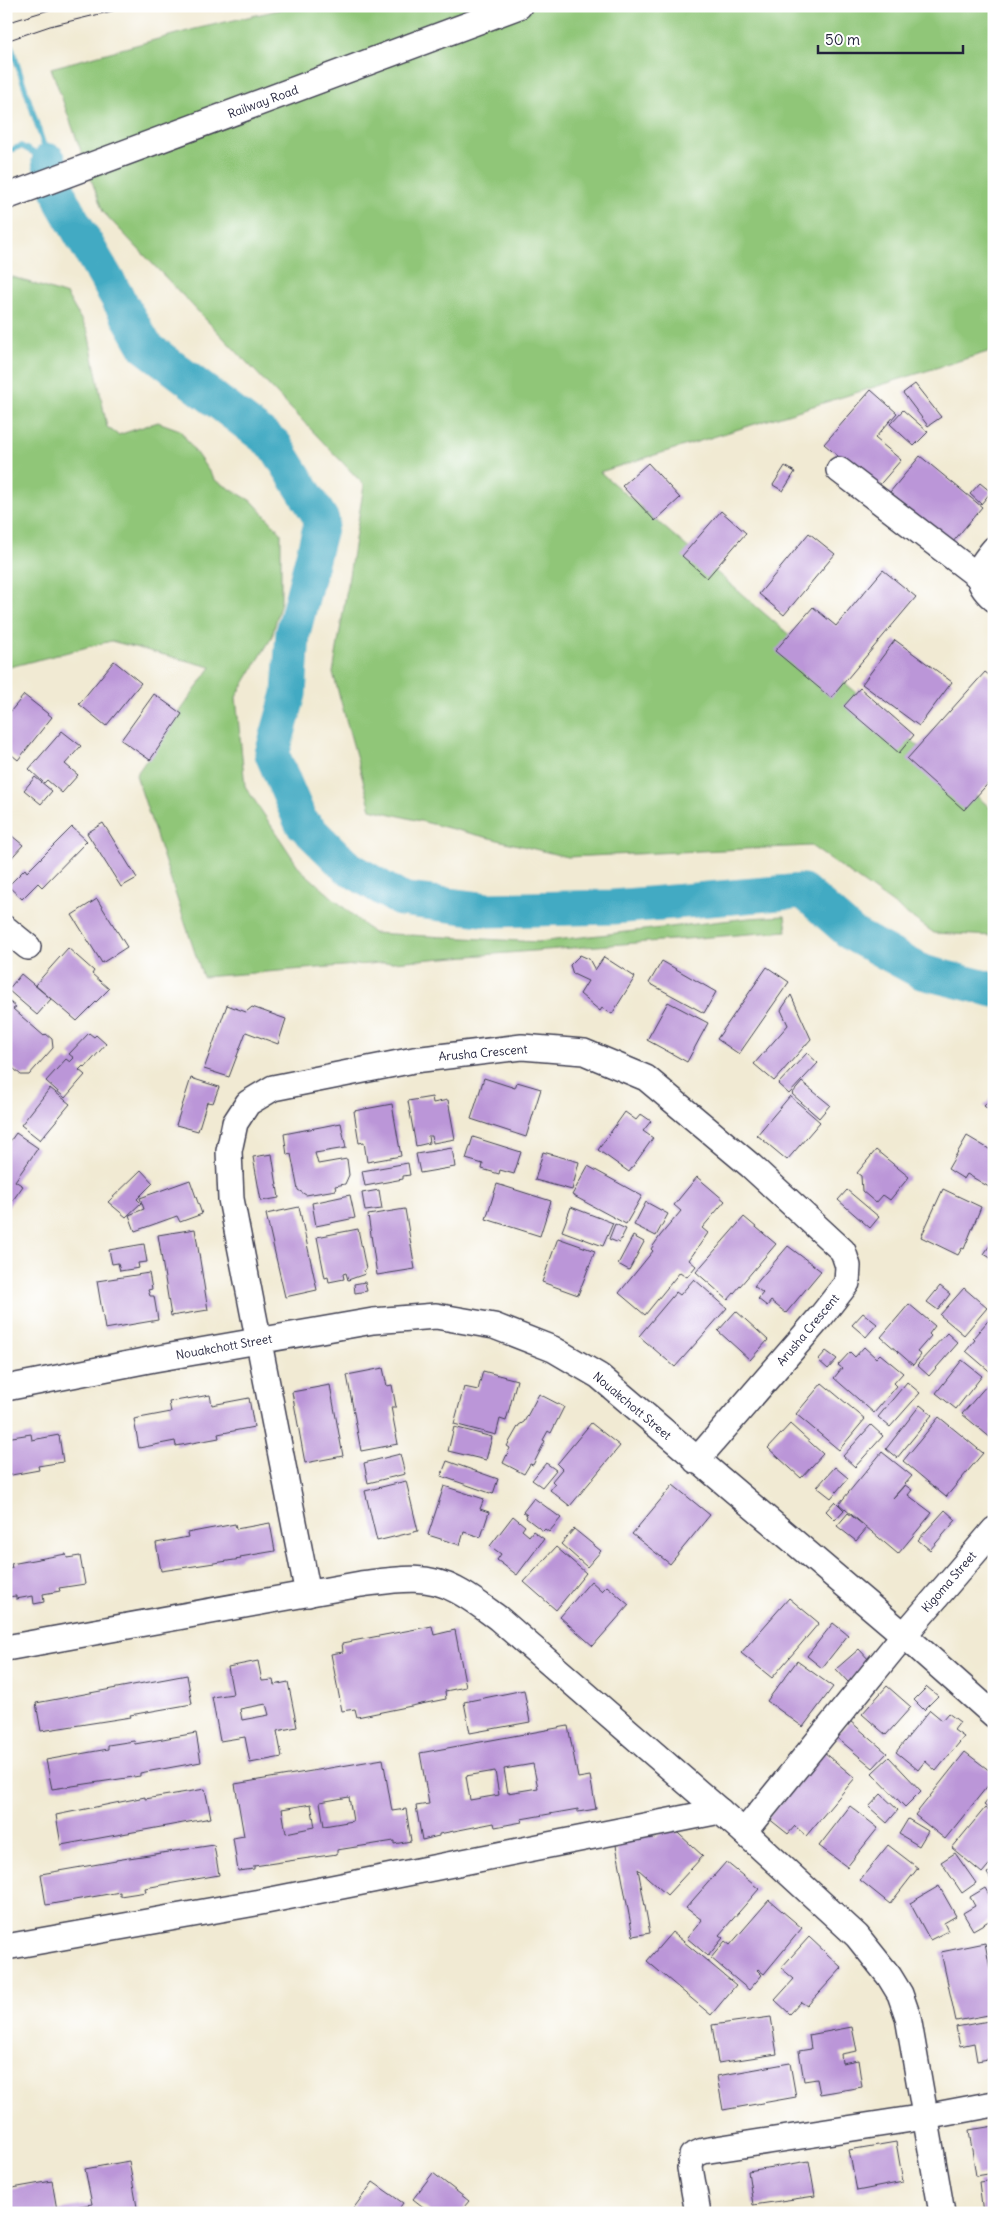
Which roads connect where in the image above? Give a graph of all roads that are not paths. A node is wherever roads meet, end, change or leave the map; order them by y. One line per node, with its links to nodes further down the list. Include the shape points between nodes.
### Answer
1 (519, 6): 2 (street, Railway Road)
2 (10, 196)
3 (839, 470): 5 (street)
4 (994, 549): 5 (street, via 980,565)
5 (979, 577): 6 (street, via 983,590)
6 (994, 599)
7 (6, 930): 8 (street)
8 (28, 947)
9 (260, 1341): 10 (street, Nouakchott Street); 11 (street, Nouakchott Street, via 373,1321 436,1316 494,1326 553,1349 599,1376); 11 (street, Arusha Crescent, via 231,1199 229,1151 235,1123 248,1103 273,1088 414,1060 522,1047 584,1052 646,1078 751,1166 823,1232 843,1251 848,1266 847,1283 822,1316); 13 (street, Arusha Crescent)
10 (6, 1388)
11 (696, 1461): 14 (street, Nouakchott Street)
12 (994, 1530): 14 (street, Kigoma Street)
13 (308, 1594): 15 (street); 17 (street, via 410,1578 455,1589 498,1618)
14 (904, 1635): 16 (street, Nouakchott Street); 18 (street, Kigoma Street)
15 (6, 1648)
16 (994, 1716)
17 (720, 1811): 18 (street); 19 (street, via 266,1902)
18 (744, 1832): 21 (street, via 857,1936 889,1976 908,2017)
19 (6, 1947)
20 (994, 2104): 21 (street)
21 (925, 2117): 22 (street, via 703,2151 692,2156 690,2168); 23 (street)
22 (698, 2213)
23 (942, 2213)

